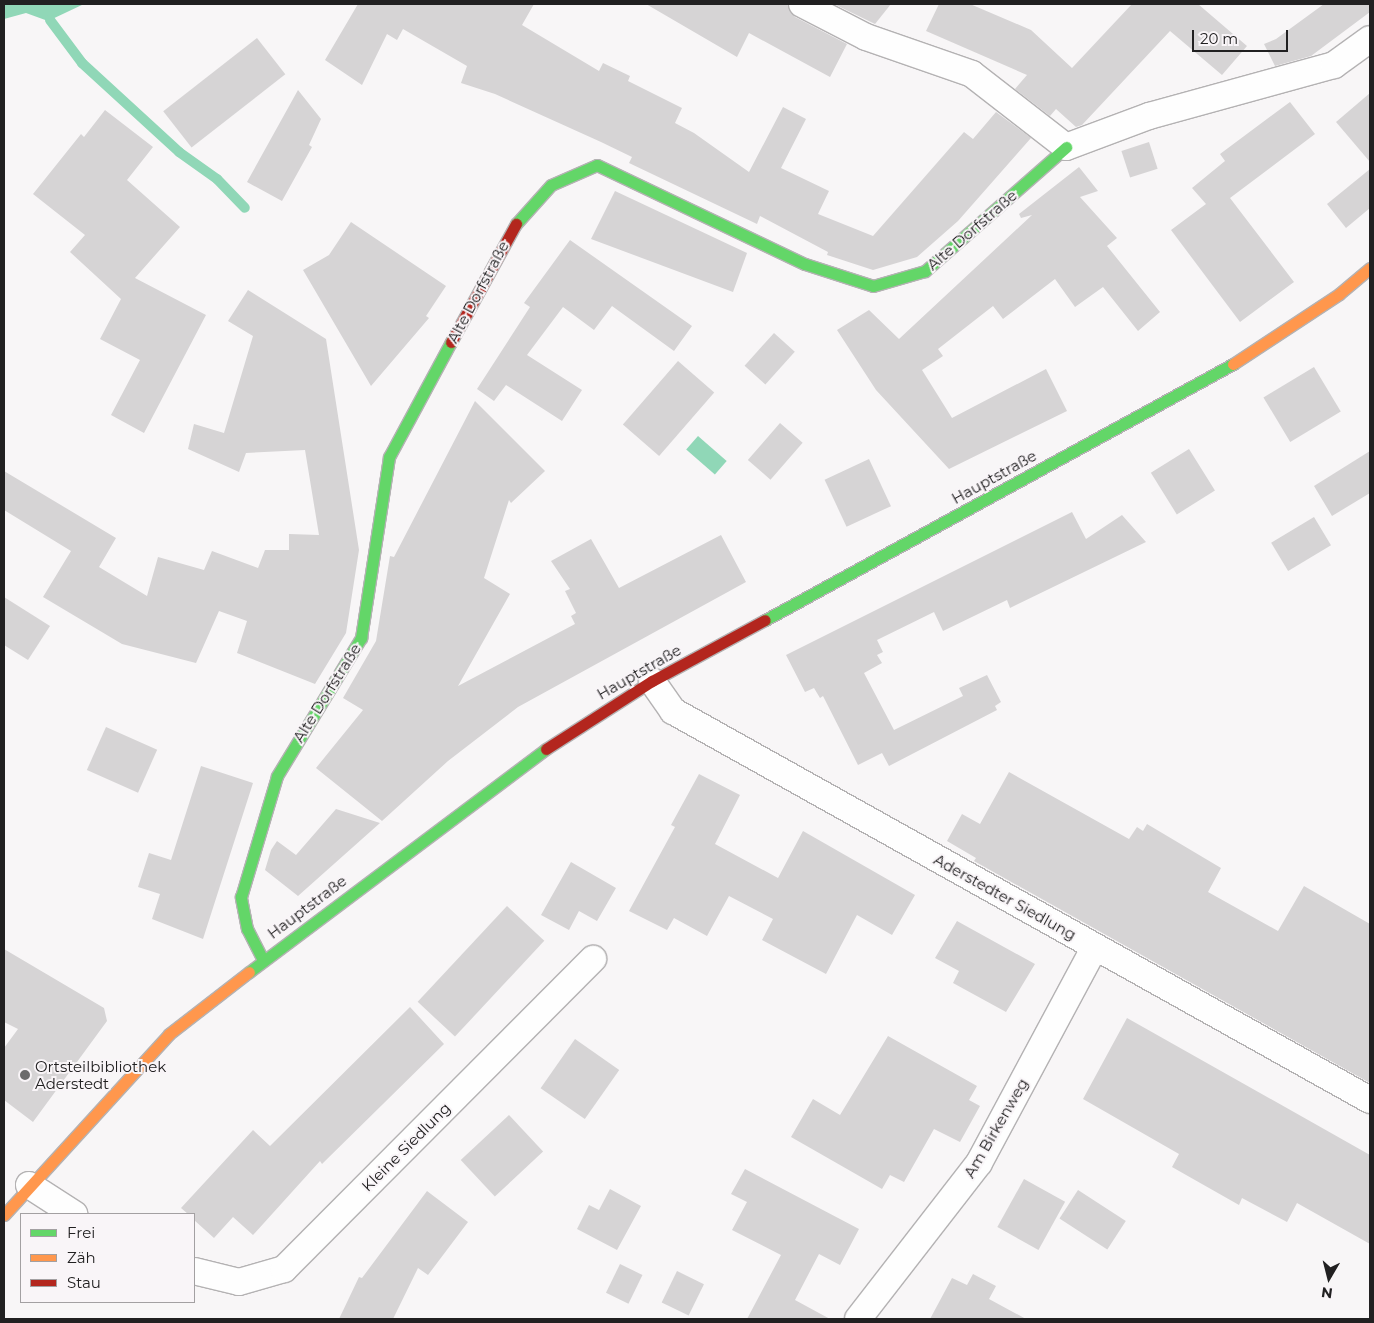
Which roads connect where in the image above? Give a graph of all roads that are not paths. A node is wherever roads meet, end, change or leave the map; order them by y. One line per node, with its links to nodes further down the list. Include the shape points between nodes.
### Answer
1 (802, 4): 3 (street, via 866,37 972,74)
2 (1370, 40): 3 (street, Alte Dorfstraße, via 1334,65 1149,116)
3 (1066, 147): 8 (main road, Alte Dorfstraße, via 925,271 873,286 805,264 597,165 551,185 512,227 389,457 361,638 277,776 241,897 247,929)
4 (1370, 268): 5 (main road, Hauptstraße, via 1339,294 1228,367)
5 (652, 681): 6 (street, Aderstedter Siedlung, via 673,711); 8 (main road, Hauptstraße, via 552,744)
6 (1095, 947): 9 (street, Aderstedter Siedlung); 14 (street, Am Birkenweg, via 979,1163)
7 (593, 959): 13 (street, Kleine Siedlung, via 284,1269 239,1282)
8 (263, 960): 10 (main road, Hauptstraße, via 158,1045)
9 (1370, 1100)
10 (29, 1185): 11 (street); 12 (main road, Hauptstraße)
11 (72, 1213)
12 (4, 1214)
13 (195, 1271)
14 (858, 1319)

